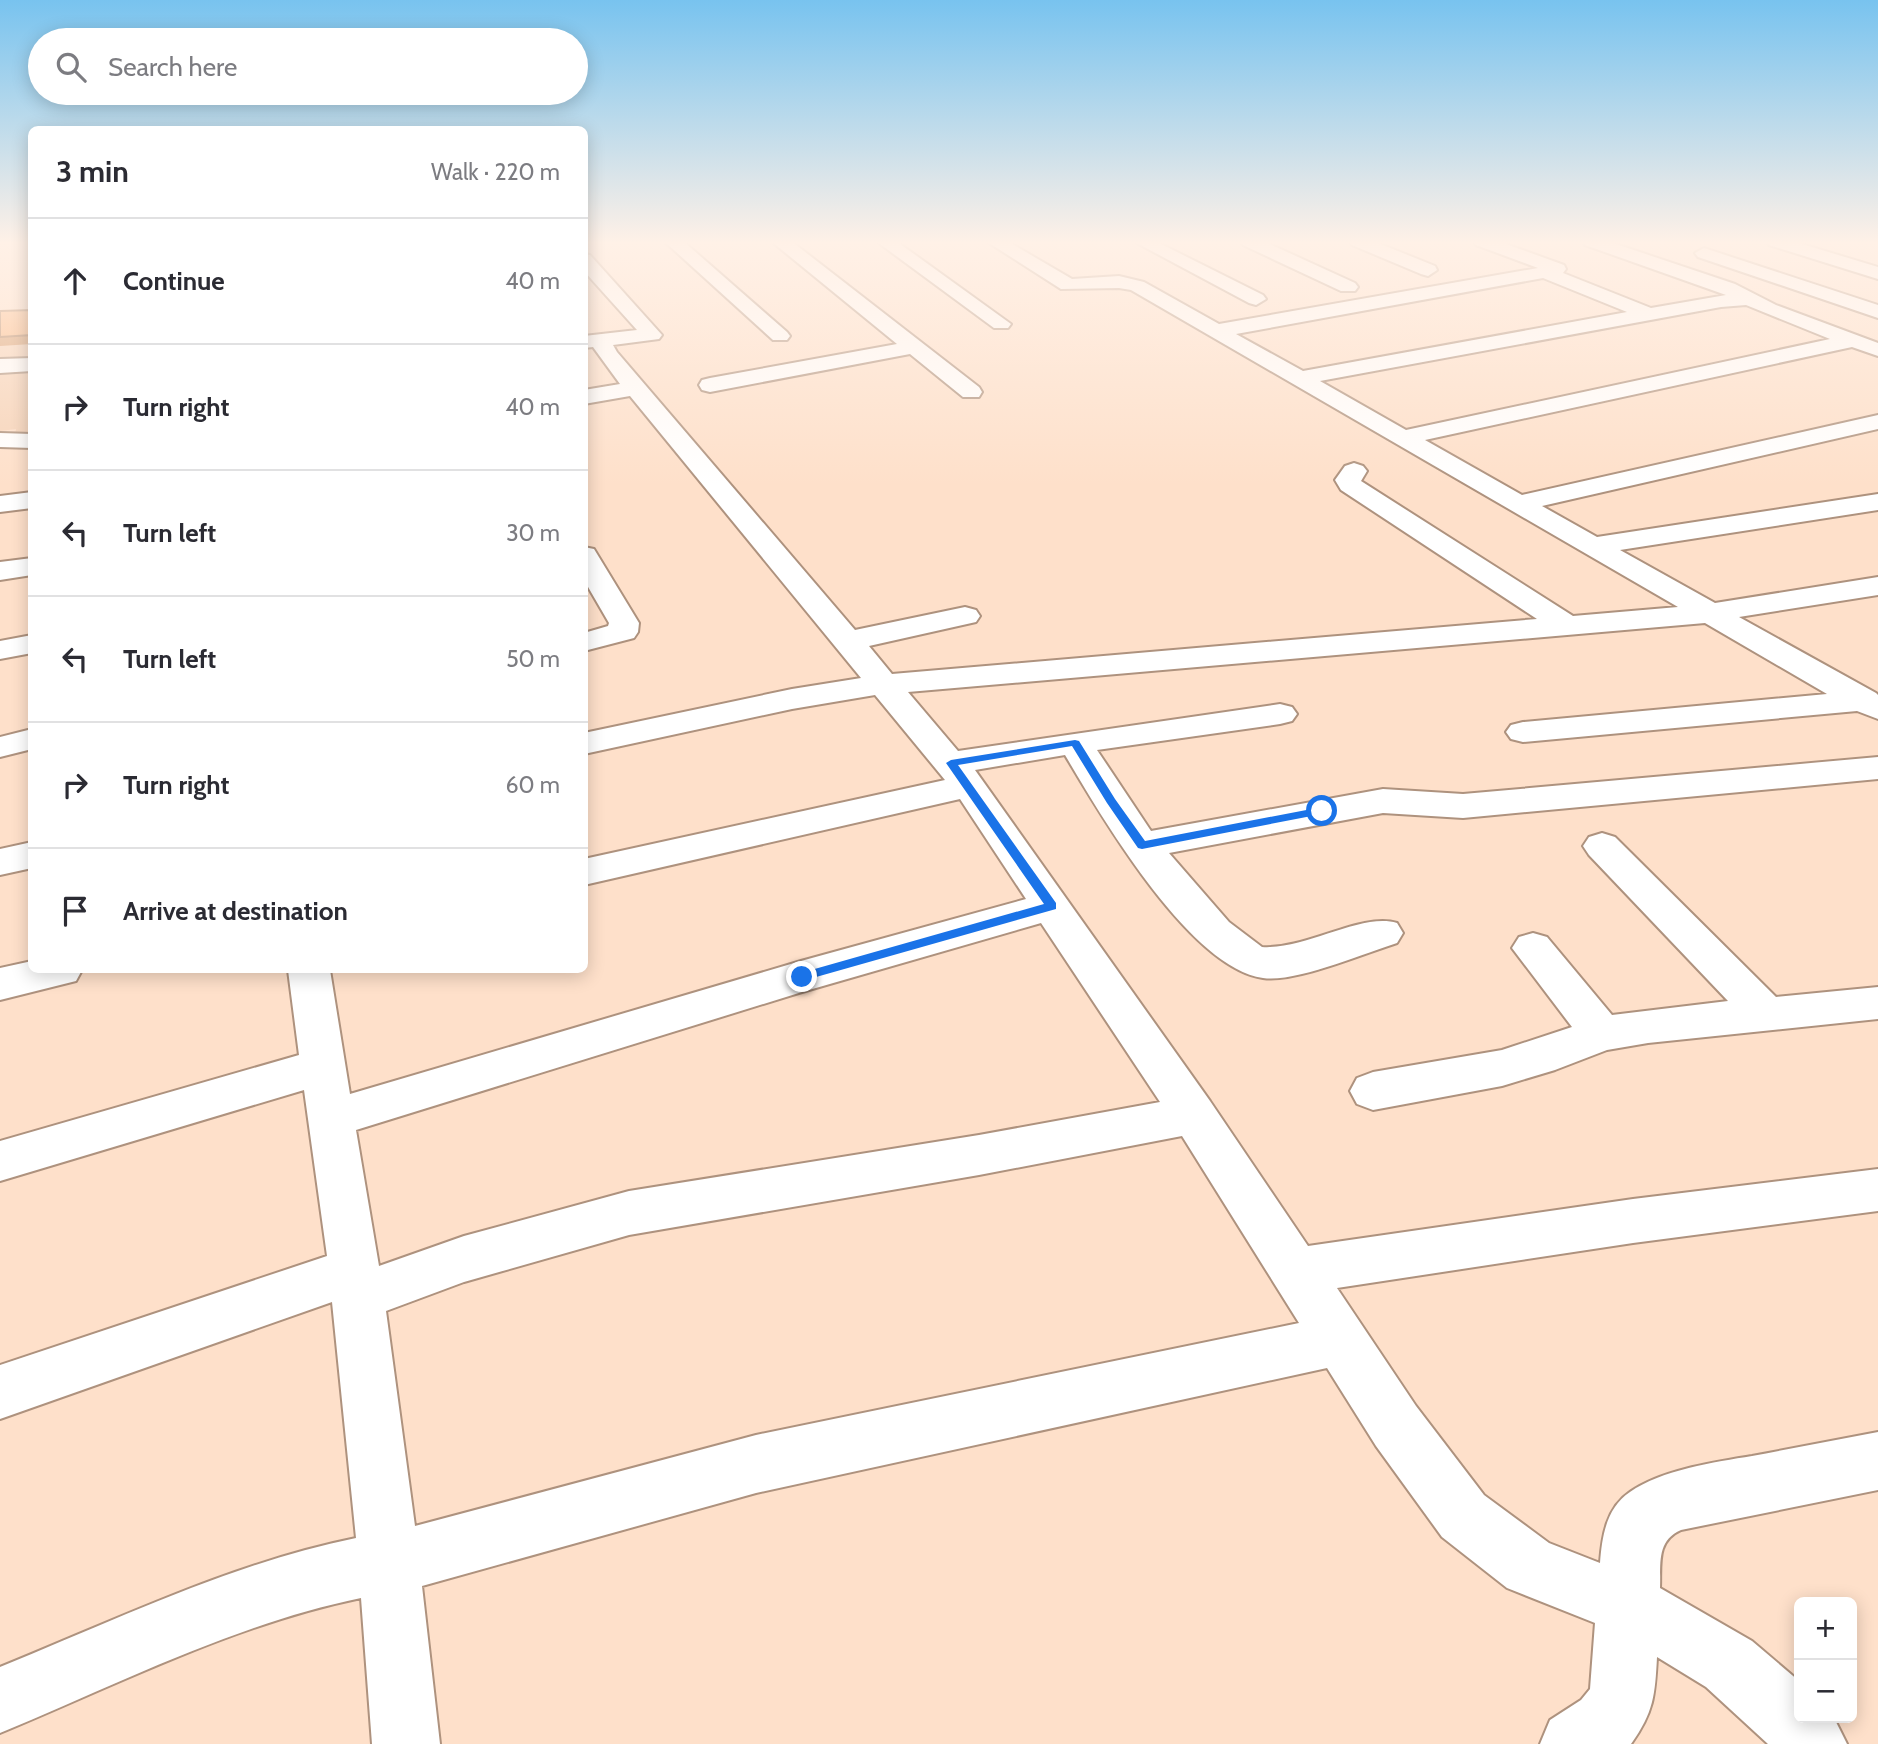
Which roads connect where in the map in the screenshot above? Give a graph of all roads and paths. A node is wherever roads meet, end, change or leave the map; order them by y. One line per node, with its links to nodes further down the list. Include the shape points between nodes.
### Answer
1 (641, 322): 11 (street, via 652,335)
2 (765, 322): 9 (street)
3 (883, 322): 12 (street)
4 (1200, 322): 8 (street)
5 (1265, 322): 8 (street)
6 (1604, 322): 16 (street)
7 (1806, 322): 10 (street)
8 (1216, 331): 16 (street)
9 (780, 336)
10 (1852, 341): 13 (street); 22 (street)
11 (592, 342): 18 (street)
12 (913, 346): 17 (street); 19 (street)
13 (1878, 350)
14 (28, 364): 15 (street)
15 (0, 366)
16 (1297, 379): 22 (street)
17 (710, 385)
18 (636, 388): 20 (street); 39 (street)
19 (971, 391)
20 (588, 396)
21 (1878, 422): 29 (street)
22 (1401, 438): 29 (street)
23 (0, 440): 24 (street)
24 (28, 441)
25 (1354, 471): 37 (street, via 1350,485)
26 (28, 500): 28 (street)
27 (1878, 502): 30 (street)
28 (0, 504)
29 (1518, 504): 30 (street)
30 (1595, 546): 35 (street)
31 (588, 562): 38 (street, via 624,623 623,632)
32 (28, 566): 33 (street)
33 (0, 570)
34 (1878, 586): 35 (street)
35 (1710, 612): 37 (street); 43 (street)
36 (965, 616): 39 (street)
37 (1568, 626): 42 (street)
38 (588, 641)
39 (849, 641): 42 (street)
40 (28, 645): 41 (street)
41 (0, 650)
42 (884, 684): 47 (street); 51 (street)
43 (1871, 705): 45 (street)
44 (1280, 714): 48 (street)
45 (1523, 732)
46 (28, 740): 49 (street)
47 (588, 743)
48 (1075, 743): 51 (street); 52 (street)
49 (0, 747)
50 (1878, 768): 52 (street, via 1463,806 1383,801)
51 (960, 775): 56 (street); 57 (street)
52 (1142, 845): 58 (street, via 1223,944 1242,957 1264,964)
53 (1602, 845): 64 (street)
54 (28, 856): 55 (street)
55 (0, 862)
56 (588, 871)
57 (1051, 906): 68 (street); 69 (street)
58 (1383, 933)
59 (1533, 948): 65 (street)
60 (49, 973): 62 (street)
61 (309, 973): 66 (street)
62 (0, 985)
63 (1878, 1003): 64 (street)
64 (1766, 1015): 65 (street)
65 (1602, 1034): 67 (street, via 1502,1068)
66 (321, 1067): 69 (street); 70 (street)
67 (1373, 1091)
68 (1194, 1115): 72 (street); 73 (street, via 629,1213)
69 (330, 1119): 73 (street)
70 (0, 1161)
71 (1878, 1190): 72 (street, via 1633,1220)
72 (1295, 1271): 74 (street)
73 (356, 1285): 75 (street); 77 (street)
74 (1340, 1339): 77 (street, via 756,1464 492,1538); 78 (street, via 1396,1426 1463,1516 1529,1566)
75 (0, 1392)
76 (1878, 1461): 78 (street, via 1676,1500 1650,1513 1632,1534)
77 (388, 1561): 79 (street, via 316,1577 228,1605); 80 (street)
78 (1628, 1605): 81 (street, via 1622,1701 1605,1724); 82 (street, via 1728,1664 1777,1705)
79 (0, 1700)
80 (406, 1744)
81 (1574, 1744)
82 (1813, 1744)

